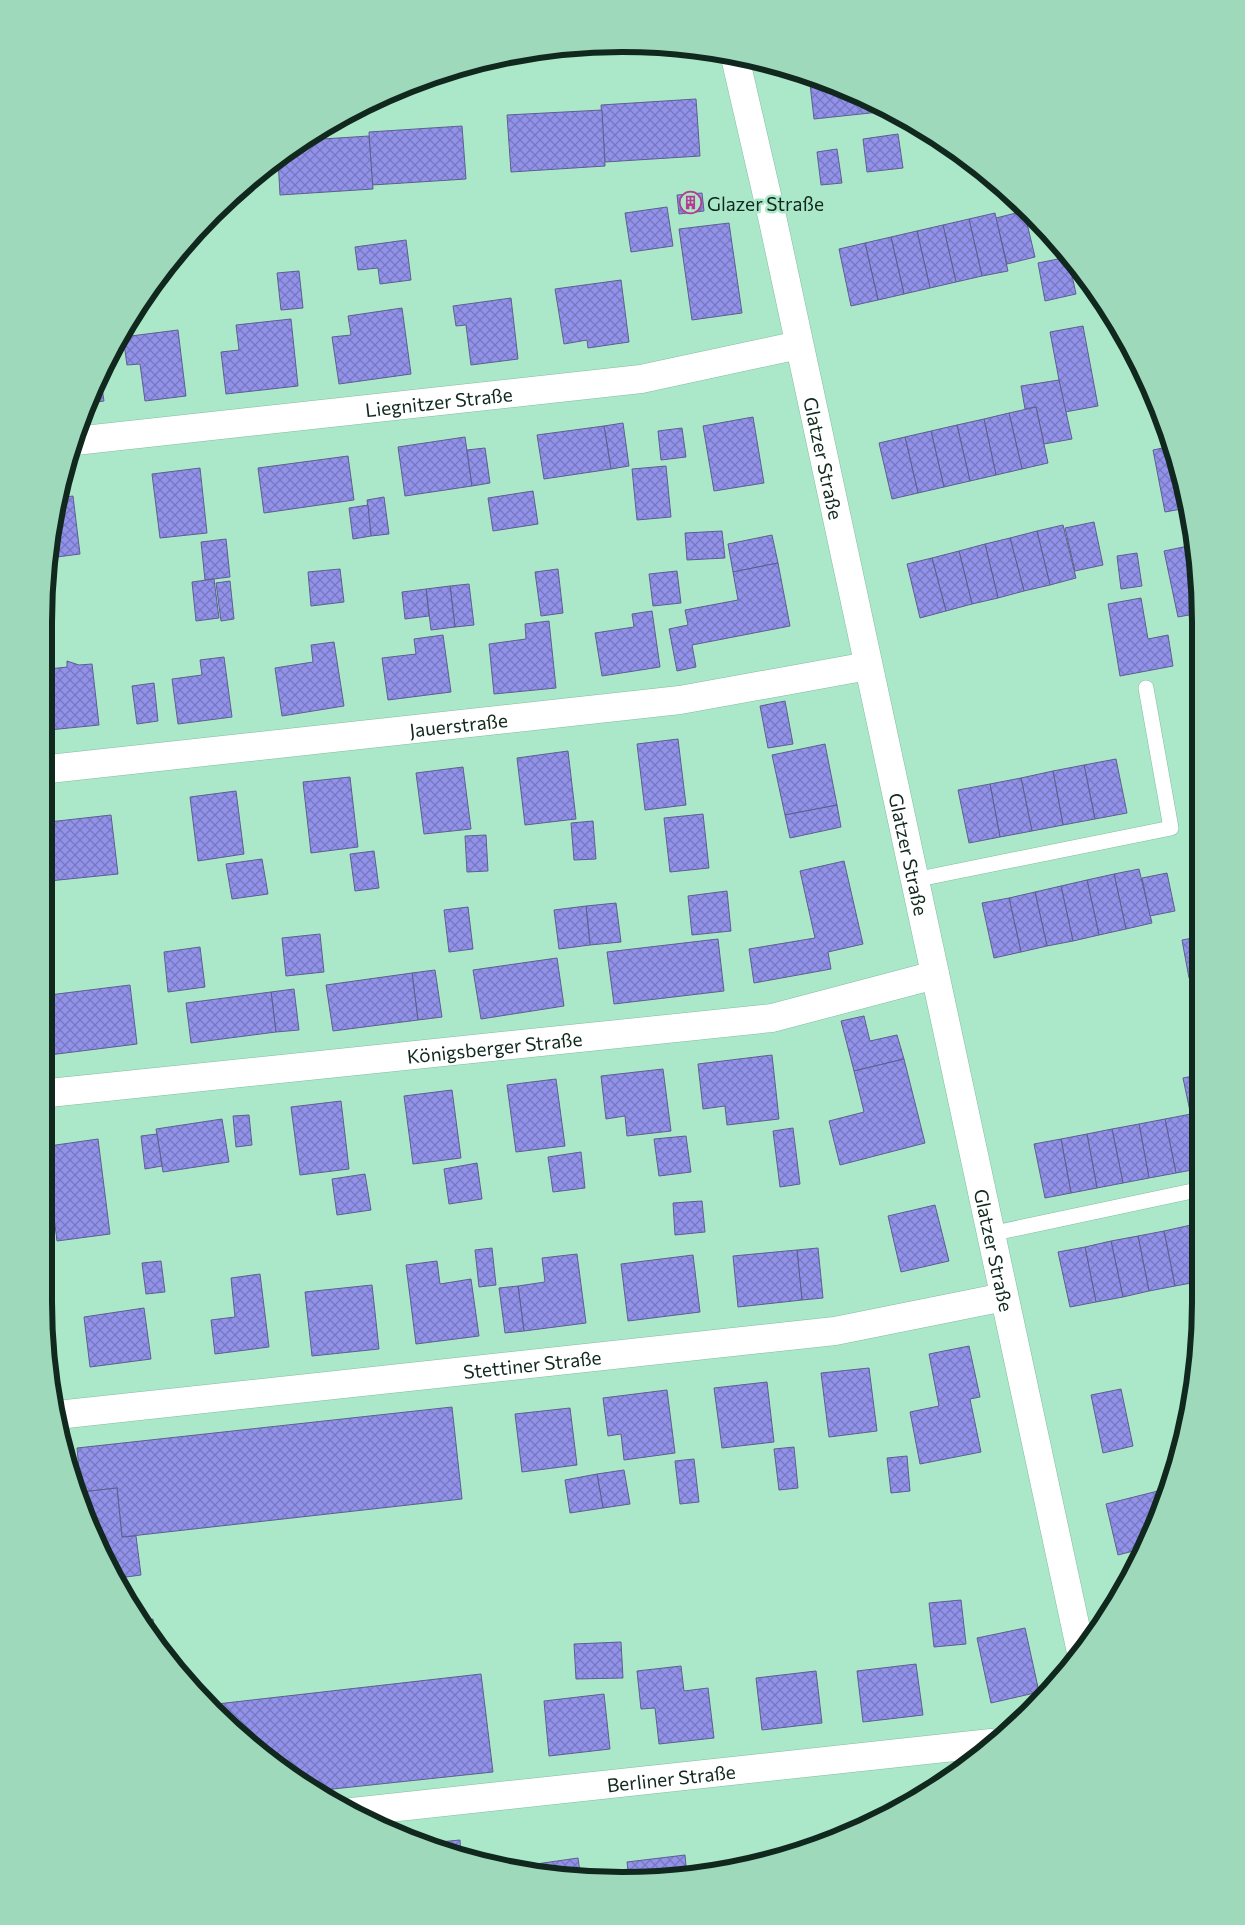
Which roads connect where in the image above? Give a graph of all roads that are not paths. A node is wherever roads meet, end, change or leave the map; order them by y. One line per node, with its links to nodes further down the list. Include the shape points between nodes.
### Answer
1 (735, 63): 2 (street, Glatzer Straße)
2 (799, 344): 3 (street, Liegnitzer Straße, via 641,379); 4 (street, Glatzer Straße)
3 (83, 440)
4 (868, 666): 6 (street, Jauerstraße, via 680,700); 7 (street, Glatzer Straße)
5 (1146, 688): 7 (lane, via 1172,828)
6 (52, 769)
7 (914, 880): 8 (street, Glatzer Straße)
8 (935, 975): 9 (street, Königsberger Straße, via 772,1018); 11 (street, Glatzer Straße)
9 (52, 1094)
10 (1192, 1191): 11 (lane)
11 (990, 1234): 12 (street, Glatzer Straße)
12 (1004, 1297): 13 (street, Stettiner Straße, via 835,1331); 14 (street, Glatzer Straße)
13 (63, 1414)
14 (1079, 1643)
15 (983, 1744): 16 (street, Berliner Straße)
16 (364, 1811)

